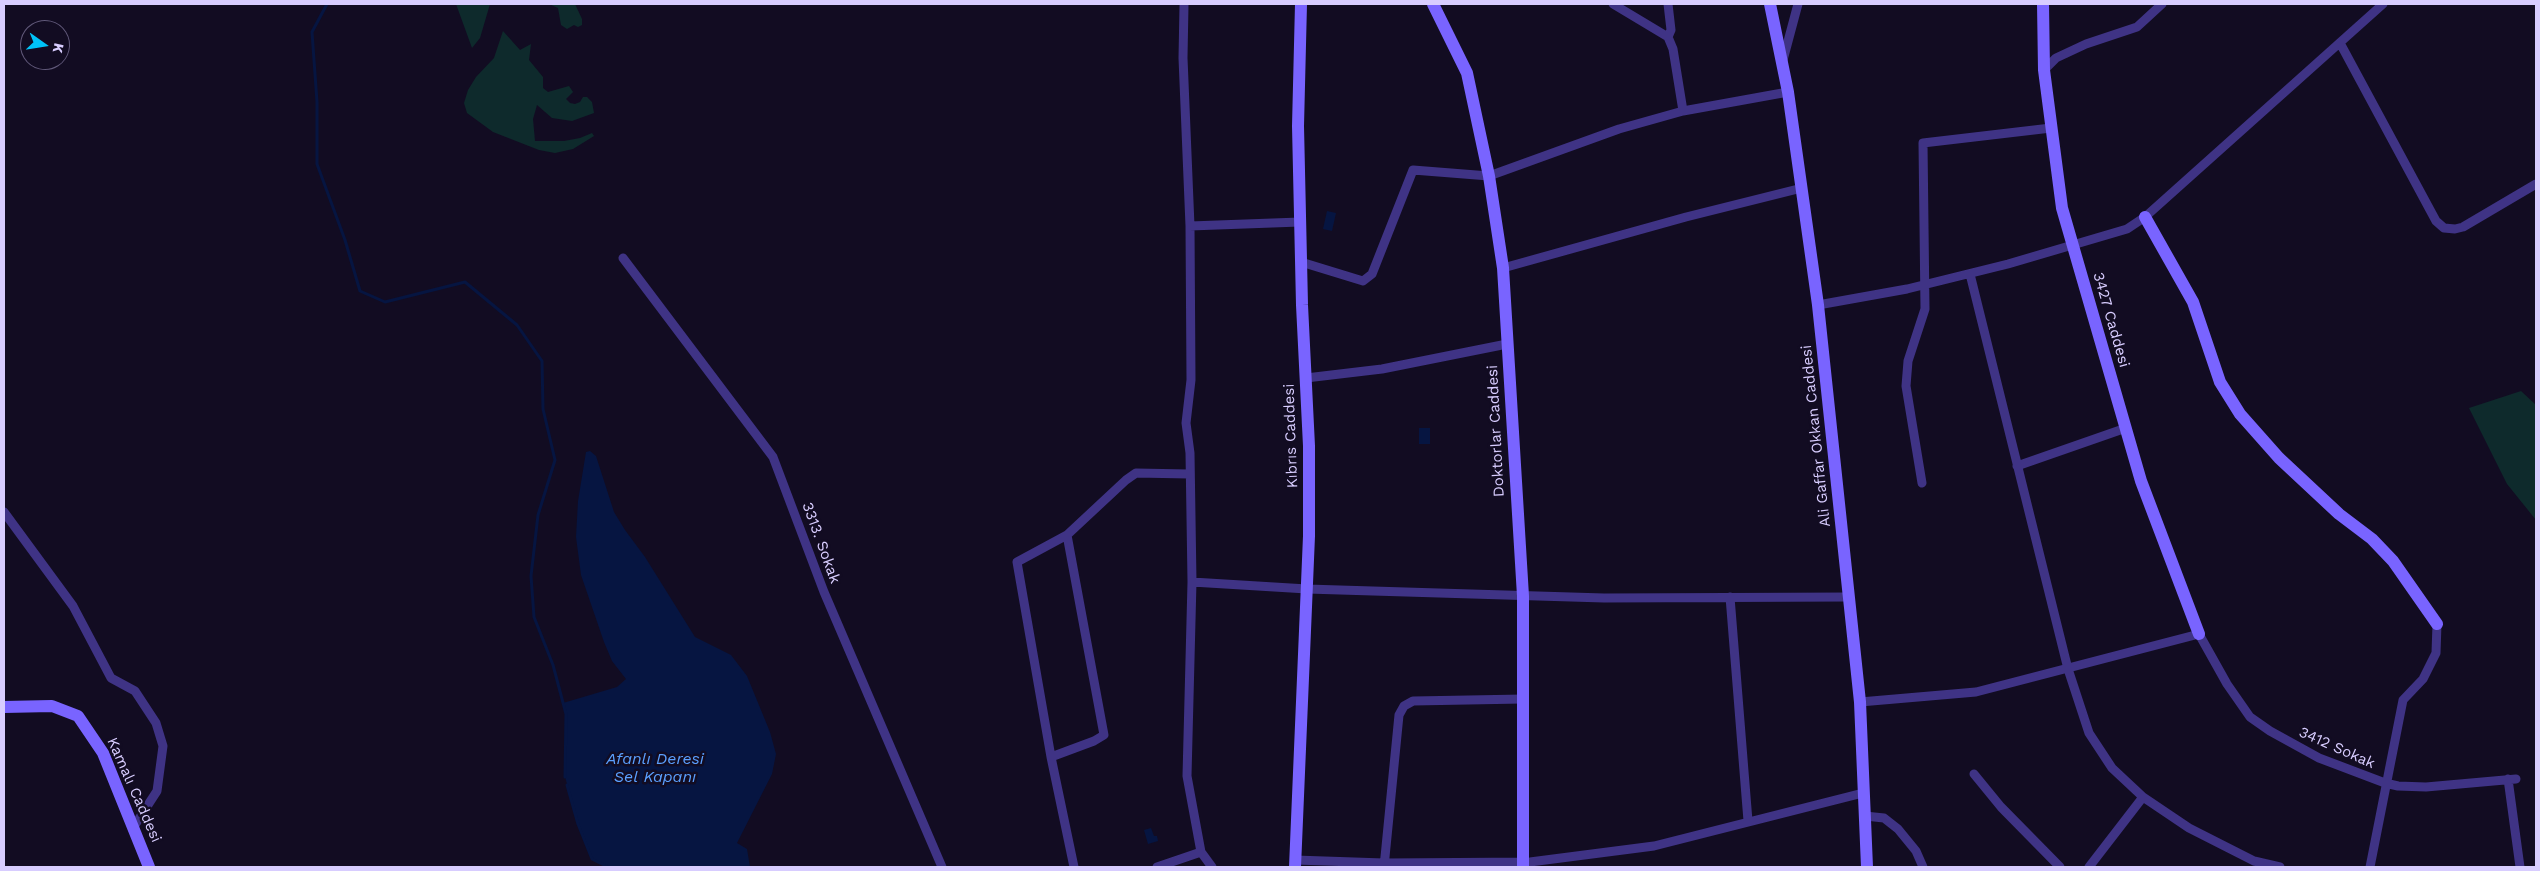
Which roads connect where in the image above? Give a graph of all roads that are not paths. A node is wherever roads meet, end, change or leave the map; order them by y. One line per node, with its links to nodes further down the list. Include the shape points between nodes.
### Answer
1 (1301, 4): 22 (street, Kıbrıs Caddesi)
2 (1433, 4): 18 (street, Doktorlar Caddesi, via 1467,73)
3 (1613, 4): 11 (street)
4 (1668, 4): 11 (street)
5 (1770, 4): 13 (street, Ali Gaffar Okkan Caddesi)
6 (1798, 4): 13 (street)
7 (2043, 4): 14 (street, 3427 Caddesi)
8 (2162, 4): 14 (street, via 2137,27 2056,58)
9 (2383, 4): 12 (street)
10 (1184, 5): 23 (street)
11 (1668, 37): 16 (street, via 1673,49)
12 (2340, 43): 19 (street, via 2436,221 2444,228 2463,227); 21 (street)
13 (1783, 60): 15 (street, Ali Gaffar Okkan Caddesi)
14 (2044, 70): 17 (street, 3427 Caddesi)
15 (1788, 92): 16 (street); 20 (street, Ali Gaffar Okkan Caddesi)
16 (1683, 111): 18 (street, via 1619,129)
17 (2051, 128): 24 (street, 3427 Caddesi, via 2062,208); 29 (street, via 1923,143)
18 (1489, 176): 26 (street, via 1413,170 1372,274 1363,281); 27 (street, Doktorlar Caddesi)
19 (2536, 184)
20 (1802, 188): 27 (street); 30 (street, Ali Gaffar Okkan Caddesi)
21 (2145, 217): 24 (street, via 2127,229); 44 (street, via 2193,302 2220,382 2240,414 2279,458 2393,561)
22 (1300, 222): 23 (street); 26 (street, Kıbrıs Caddesi)
23 (1190, 226): 35 (street, via 1190,380 1186,423)
24 (2072, 245): 28 (street); 33 (street, 3427 Caddesi)
25 (623, 258): 63 (street, 3313. Sokak, via 773,457 824,592)
26 (1301, 262): 32 (street, Kıbrıs Caddesi)
27 (1503, 268): 31 (street, Doktorlar Caddesi)
28 (1970, 274): 29 (street); 34 (street)
29 (1924, 285): 30 (street); 36 (street, via 1925,309 1908,362 1906,386)
30 (1818, 305): 42 (street, Ali Gaffar Okkan Caddesi)
31 (1507, 344): 32 (street, via 1382,369); 41 (street, Doktorlar Caddesi)
32 (1306, 378): 40 (street, Kıbrıs Caddesi, via 1309,446)
33 (2126, 428): 34 (street); 45 (street, 3427 Caddesi, via 2141,481)
34 (2017, 466): 46 (street)
35 (1189, 474): 38 (street, via 1136,473); 39 (street)
36 (1922, 482)
37 (4, 512): 57 (street, via 73,606 111,678 135,690 156,723 162,746 156,791)
38 (1067, 535): 50 (street, via 1017,562 1016,566); 50 (street, via 1104,735)
39 (1192, 582): 40 (street); 58 (street, via 1187,776)
40 (1307, 589): 41 (street); 59 (street, Kıbrıs Caddesi)
41 (1523, 596): 43 (street); 47 (street, Doktorlar Caddesi)
42 (1849, 596): 43 (street); 48 (street, Ali Gaffar Okkan Caddesi)
43 (1730, 597): 56 (street)
44 (2437, 624): 52 (street, via 2436,653 2423,679 2403,700)
45 (2200, 634): 46 (street); 52 (street, 3412 Sokak, via 2227,684 2250,717 2319,758)
46 (2068, 669): 48 (street, via 1976,692); 54 (street, via 2089,733 2112,768)
47 (1523, 699): 60 (street, via 1413,701 1404,706 1399,715); 61 (street, Doktorlar Caddesi)
48 (1860, 702): 53 (street, Ali Gaffar Okkan Caddesi)
49 (4, 707): 57 (street, Kamalı Caddesi, via 52,706 78,716 103,753)
50 (1051, 757): 64 (street)
51 (1974, 774): 69 (street, via 2001,807)
52 (2385, 783): 72 (street); 73 (street, 3412 Sokak, via 2426,787 2512,779)
53 (1863, 793): 55 (street, Ali Gaffar Okkan Caddesi); 56 (street)
54 (2143, 798): 70 (street); 71 (street, via 2189,828 2254,860)
55 (1865, 816): 67 (street, Ali Gaffar Okkan Caddesi); 68 (street, via 1884,818 1898,829 1916,851)
56 (1748, 821): 61 (street, via 1654,846)
57 (134, 828): 62 (street, Kamalı Caddesi)
58 (1201, 852): 65 (street); 66 (street)
59 (1295, 863): 60 (street)
60 (1384, 865): 61 (street)
61 (1523, 865)
62 (149, 867)
63 (942, 867)
64 (1074, 867)
65 (1157, 867)
66 (1212, 867)
67 (1867, 867)
68 (1923, 867)
69 (2060, 867)
70 (2089, 867)
71 (2280, 867)
72 (2370, 867)
73 (2520, 867)

